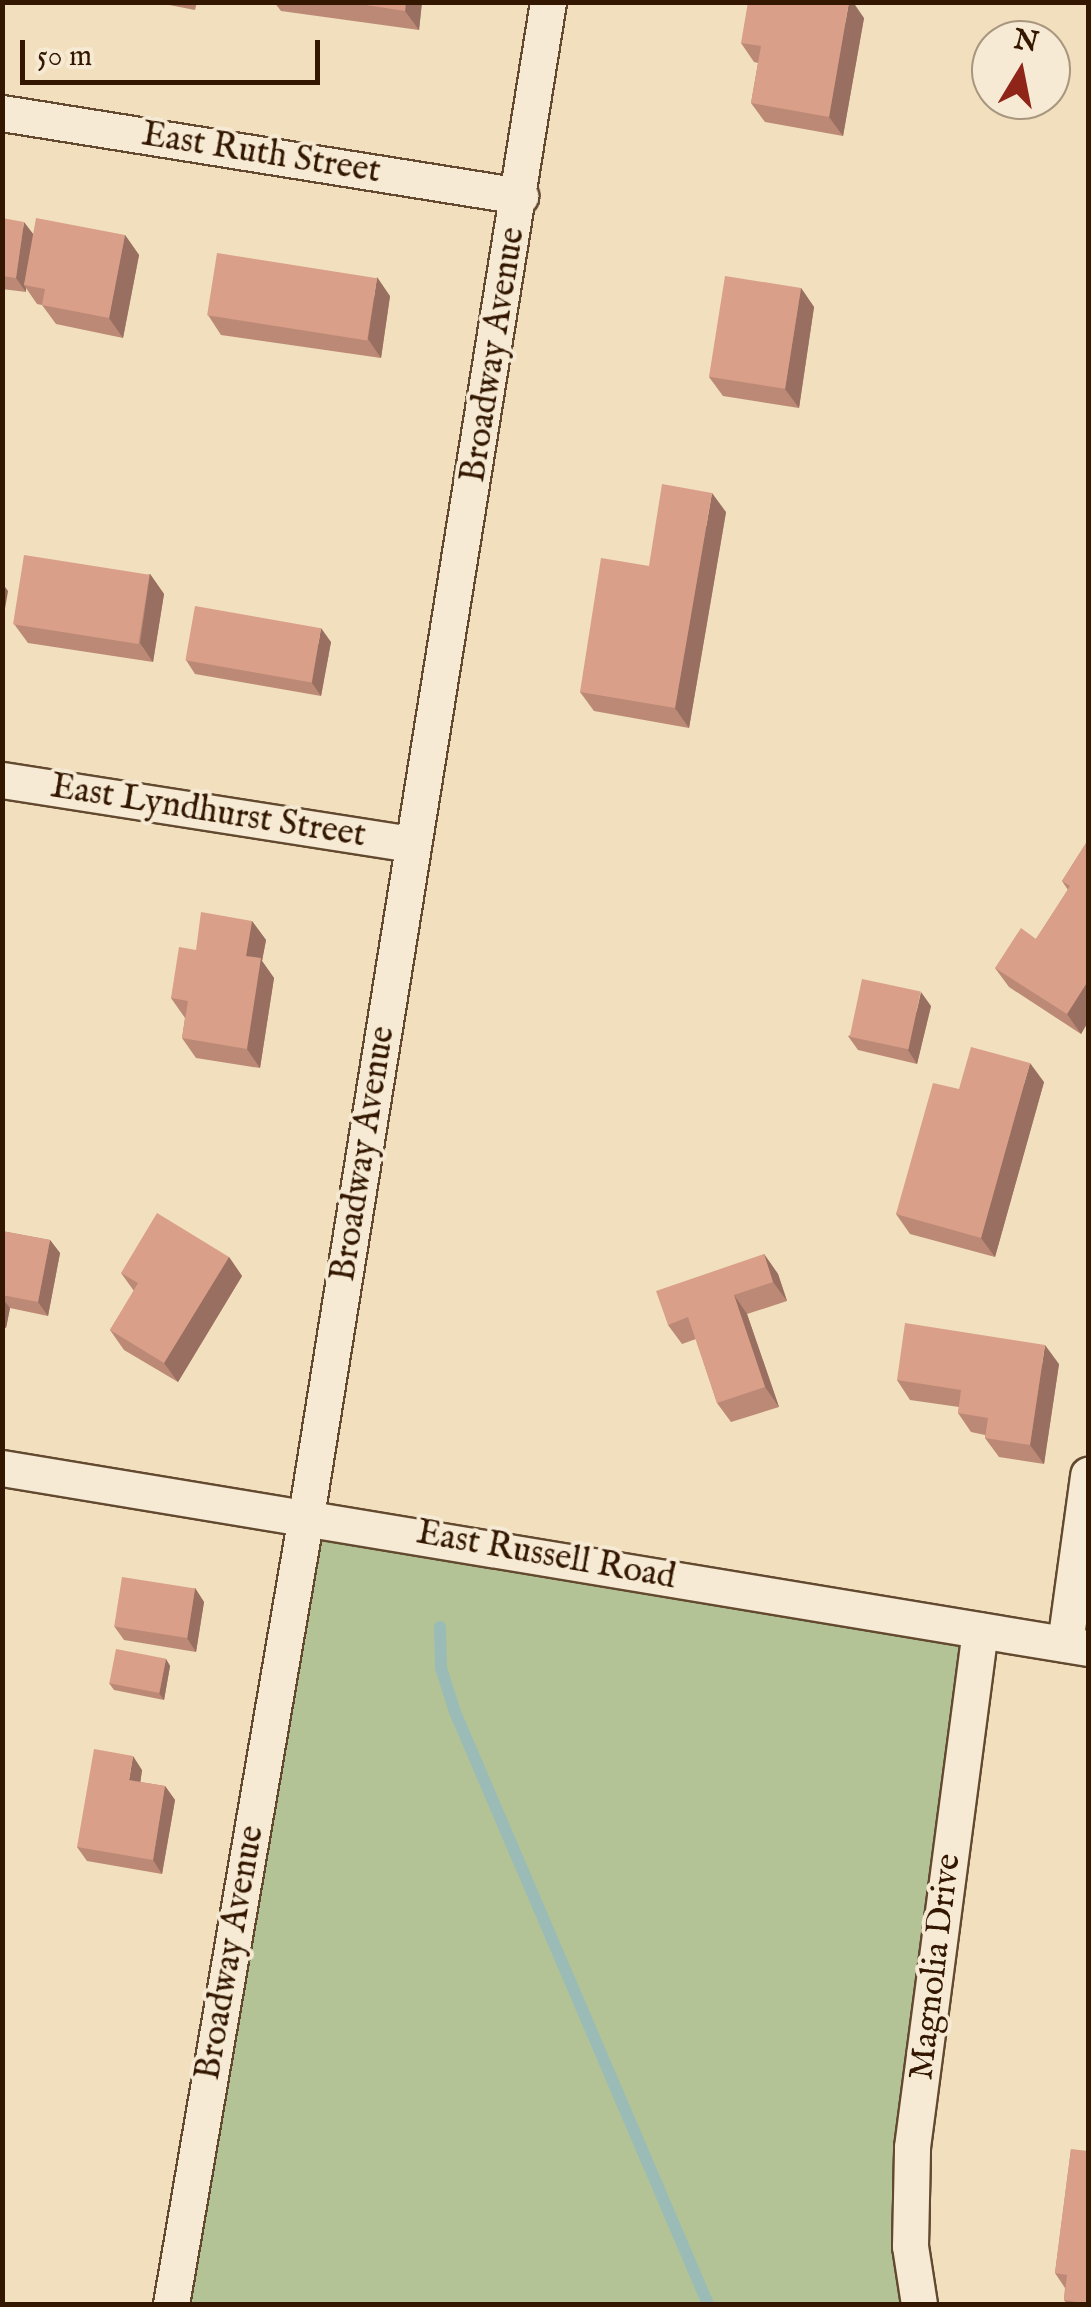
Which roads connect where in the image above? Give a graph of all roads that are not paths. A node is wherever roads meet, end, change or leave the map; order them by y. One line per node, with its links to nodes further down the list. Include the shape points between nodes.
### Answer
1 (548, 2): 3 (street, Broadway Avenue)
2 (2, 112): 3 (street, East Ruth Street)
3 (520, 196): 5 (street, Broadway Avenue)
4 (2, 780): 5 (street, East Lyndhurst Street)
5 (413, 844): 8 (street, Broadway Avenue)
6 (2, 1468): 8 (street, East Russell Road)
7 (1088, 1476): 10 (street)
8 (306, 1516): 9 (street, East Russell Road); 11 (street, Broadway Avenue)
9 (980, 1630): 10 (street, East Russell Road); 12 (street, Magnolia Drive, via 912,2147 910,2246)
10 (1076, 1646)
11 (171, 2304)
12 (919, 2304)

